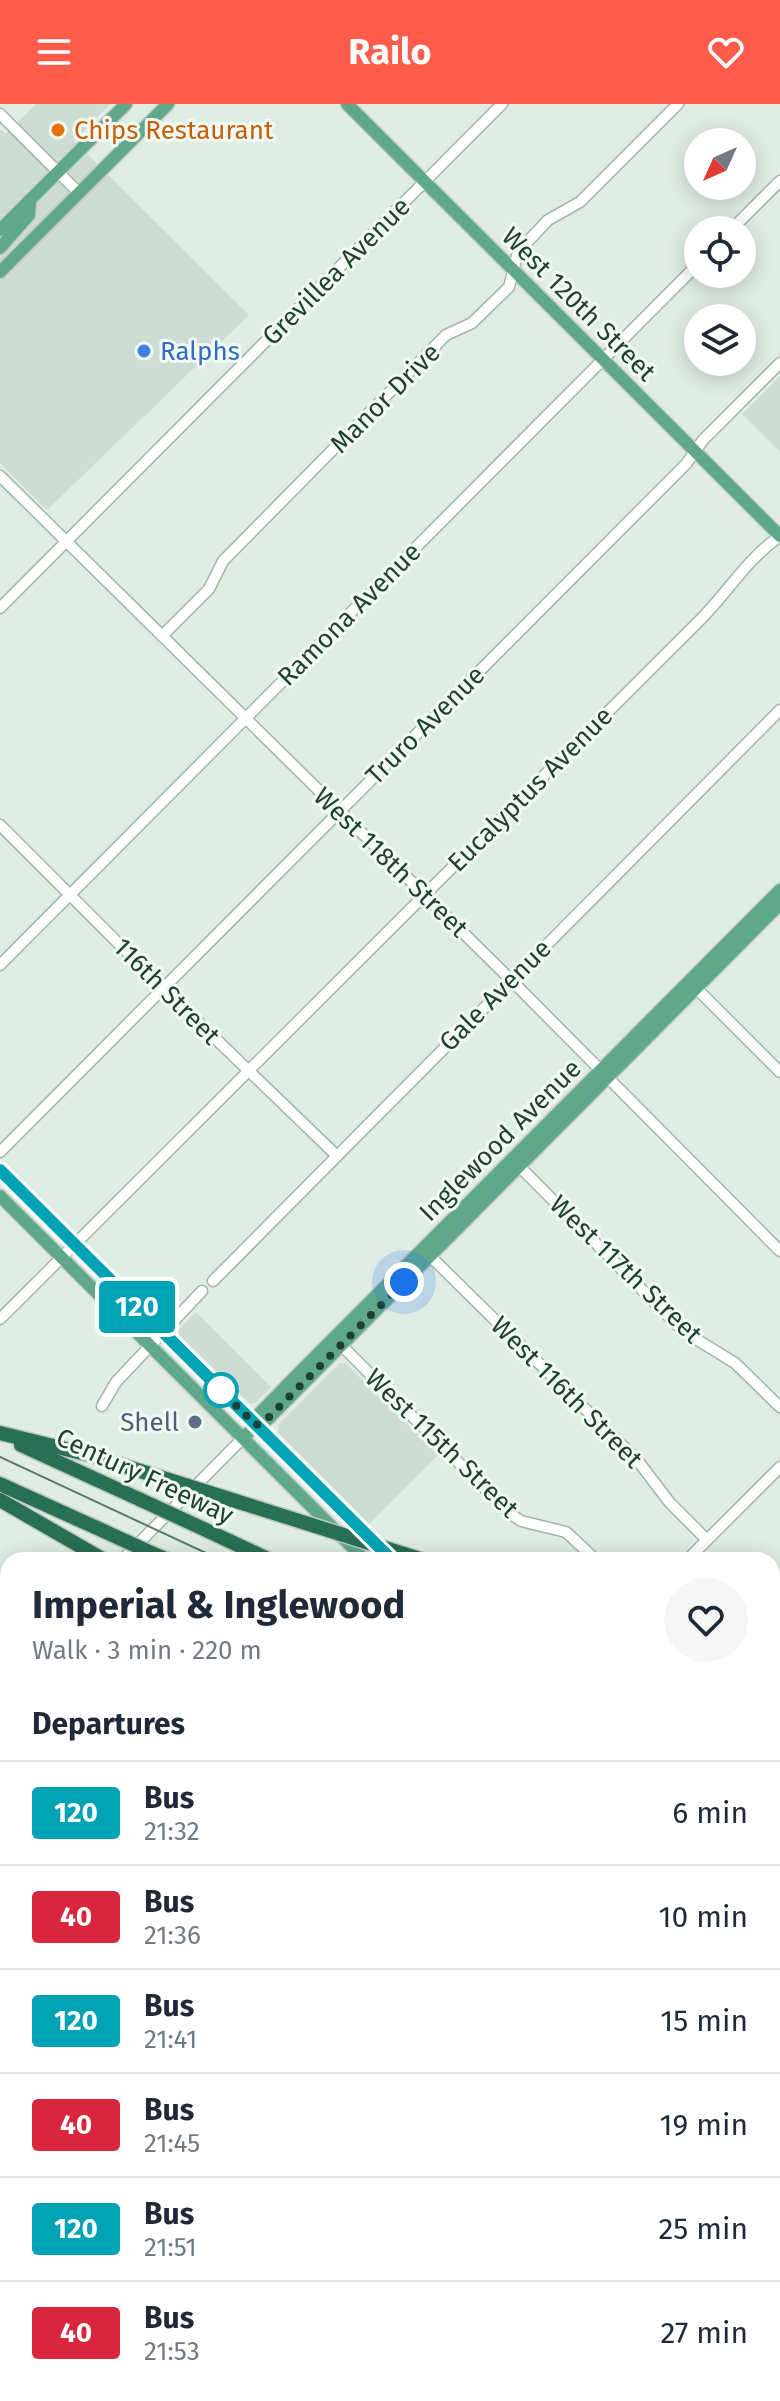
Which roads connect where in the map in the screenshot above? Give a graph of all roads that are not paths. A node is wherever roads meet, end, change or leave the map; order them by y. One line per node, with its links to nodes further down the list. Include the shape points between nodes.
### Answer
1 (126, 104): 7 (main road)
2 (168, 104): 10 (main road)
3 (347, 104): 9 (main road, West 120th Street)
4 (502, 104): 9 (street, Grevillea Avenue)
5 (678, 104): 15 (street, Manor Drive, via 580,202 548,220 518,252)
6 (0, 114): 7 (street)
7 (59, 171): 10 (street); 11 (main road)
8 (780, 181): 12 (street)
9 (425, 182): 15 (main road, West 120th Street); 23 (street, Grevillea Avenue)
10 (79, 193): 16 (main road)
11 (30, 200): 13 (main road); 14 (main road, via 29,215)
12 (745, 216)
13 (0, 230)
14 (0, 248)
15 (514, 270): 18 (main road, West 120th Street); 25 (street, Manor Drive, via 509,287 472,323 446,335 223,561 209,589)
16 (0, 272)
17 (684, 278): 18 (street, Ramona Avenue)
18 (602, 360): 20 (main road, West 120th Street); 27 (street, Ramona Avenue)
19 (780, 363): 20 (street, Truro Avenue)
20 (695, 451): 22 (main road, West 120th Street); 28 (street, Truro Avenue)
21 (0, 476): 23 (street, West 118th Street)
22 (780, 536): 30 (street, Eucalyptus Avenue)
23 (65, 543): 24 (street, Grevillea Avenue); 25 (street, West 118th Street)
24 (0, 608)
25 (162, 636): 27 (street, West 118th Street)
26 (780, 710): 34 (street, Gale Avenue)
27 (245, 719): 28 (street, West 118th Street); 31 (street, Ramona Avenue)
28 (339, 811): 30 (street, West 118th Street); 36 (street, Truro Avenue)
29 (0, 825): 31 (street, 116th Street)
30 (424, 894): 34 (street, West 118th Street); 37 (street, Eucalyptus Avenue)
31 (70, 895): 33 (street, Ramona Avenue); 36 (street, 116th Street)
32 (780, 895): 35 (main road, Inglewood Avenue)
33 (0, 965)
34 (510, 979): 39 (street, West 118th Street); 41 (street, Gale Avenue)
35 (693, 985): 38 (street); 39 (main road, Inglewood Avenue)
36 (162, 987): 37 (street, 116th Street); 40 (street, Truro Avenue)
37 (247, 1071): 41 (street, 116th Street); 45 (street, Eucalyptus Avenue)
38 (780, 1072)
39 (604, 1073): 42 (main road, Inglewood Avenue); 46 (street, West 118th Street)
40 (0, 1152)
41 (336, 1155): 49 (street, Gale Avenue)
42 (516, 1162): 47 (main road, Inglewood Avenue); 56 (street, West 117th Street, via 676,1324 735,1363)
43 (0, 1170): 45 (main road)
44 (0, 1196): 48 (main road)
45 (76, 1245): 48 (street, Eucalyptus Avenue); 52 (main road)
46 (780, 1251)
47 (426, 1252): 53 (main road, Inglewood Avenue); 63 (street, West 116th Street, via 638,1461)
48 (62, 1257): 51 (street, Eucalyptus Avenue); 54 (main road)
49 (213, 1281)
50 (202, 1291): 52 (street)
51 (0, 1319)
52 (162, 1332): 54 (street); 57 (main road)
53 (338, 1342): 57 (main road, Inglewood Avenue, via 260,1413); 71 (street, West 115th Street, via 508,1512 521,1521 566,1532)
54 (151, 1346): 55 (street, via 116,1382); 59 (main road)
55 (102, 1406)
56 (780, 1407)
57 (256, 1425): 59 (main road, Inglewood Avenue); 69 (main road)
58 (0, 1434): 67 (highway, Century Freeway, bridge); 70 (highway, bridge, via 90,1455)
59 (243, 1438): 65 (street); 68 (main road)
60 (780, 1467): 63 (street)
61 (0, 1484): 66 (highway, bridge)
62 (0, 1500): 64 (highway)
63 (707, 1540): 72 (street)
64 (89, 1552)
65 (130, 1552)
66 (151, 1552)
67 (253, 1552)
68 (357, 1552)
69 (384, 1552)
70 (398, 1552)
71 (587, 1552)
72 (695, 1552)

